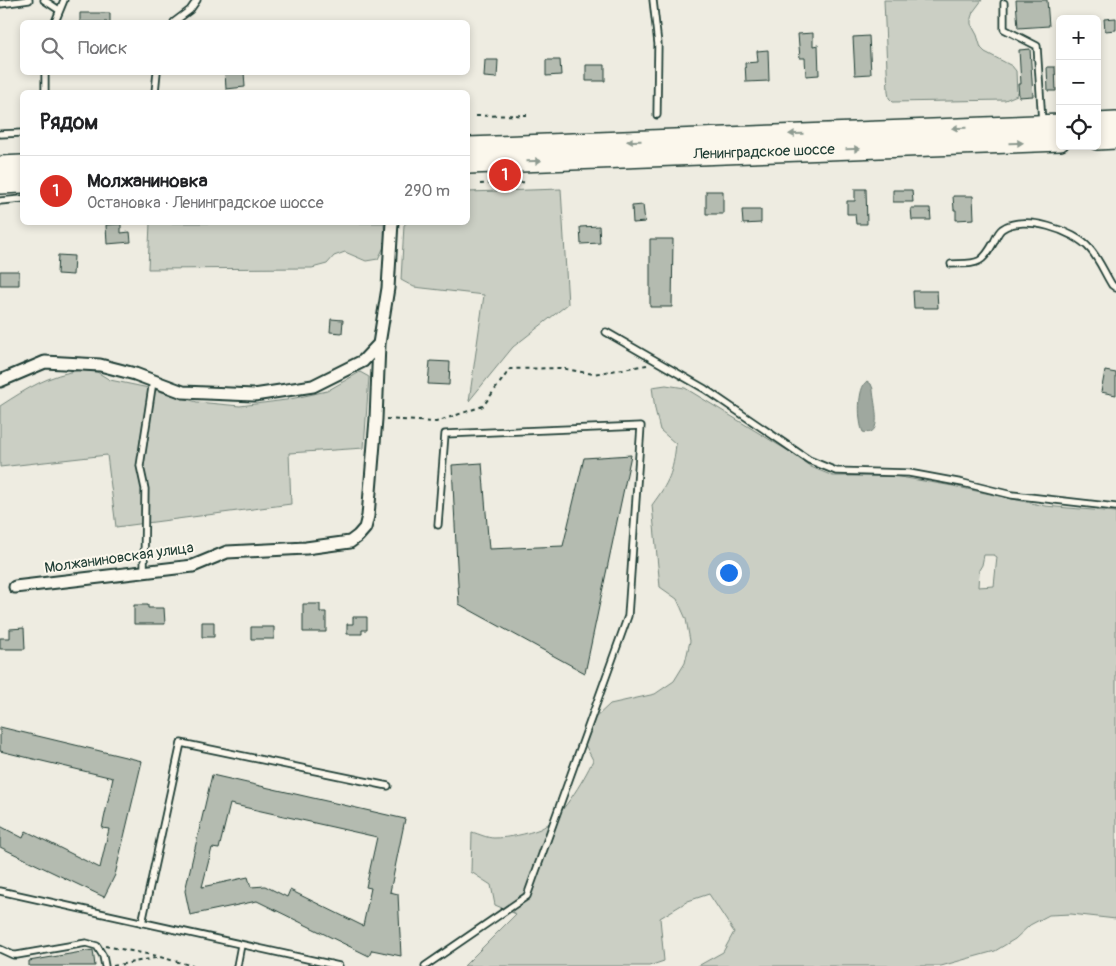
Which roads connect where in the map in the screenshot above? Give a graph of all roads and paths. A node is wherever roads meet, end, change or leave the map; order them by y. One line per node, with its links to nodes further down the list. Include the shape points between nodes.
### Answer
1 (29, 0): 6 (lane)
2 (44, 0): 8 (lane)
3 (64, 0): 8 (lane)
4 (197, 0): 10 (lane)
5 (653, 0): 16 (lane, via 658,44)
6 (0, 4)
7 (1004, 4): 20 (lane, via 1004,29 1037,46)
8 (59, 10): 9 (lane)
9 (56, 20)
10 (177, 20)
11 (45, 75): 13 (lane)
12 (157, 75): 14 (lane)
13 (44, 90)
14 (155, 90)
15 (527, 115): 17 (path)
16 (657, 115)
17 (476, 116)
18 (1116, 122): 19 (highway)
19 (1101, 123)
20 (1051, 124): 26 (highway, Ленинградское шоссе, one-way to 26)
21 (20, 133): 22 (lane)
22 (0, 134)
23 (1116, 139): 24 (highway)
24 (1101, 140)
25 (1056, 141): 27 (highway, Ленинградское шоссе, one-way to 25)
26 (470, 146)
27 (470, 164)
28 (20, 165): 29 (highway)
29 (0, 166)
30 (527, 182): 33 (path)
31 (20, 183): 32 (highway)
32 (0, 184)
33 (480, 184)
34 (20, 199): 35 (lane)
35 (0, 201)
36 (392, 225): 40 (street, Молжаниновская улица, via 388,288)
37 (951, 264): 38 (lane, via 976,263 986,257 1000,230 1012,224 1032,224 1064,230 1077,237 1091,250)
38 (1116, 288)
39 (606, 332): 41 (lane)
40 (379, 344): 43 (street, via 363,361 313,386 254,395 183,392); 44 (street, Молжаниновская улица)
41 (660, 363): 44 (path, via 593,374 560,368 510,369 483,406 436,422); 45 (lane, via 705,389 809,460 836,471 908,473 1012,495)
42 (0, 380): 43 (street, via 45,362 100,365)
43 (153, 381): 47 (lane, via 140,466 145,489)
44 (376, 419): 47 (street, Молжаниновская улица, via 368,516 365,528 350,542 227,552 193,566)
45 (1116, 507)
46 (438, 525): 61 (lane, via 445,434 641,426 628,616 527,896)
47 (144, 572): 48 (street, Молжаниновская улица)
48 (15, 587)
49 (388, 786): 51 (lane, via 181,743)
50 (0, 891): 51 (lane)
51 (142, 923): 52 (lane)
52 (241, 945): 59 (lane); 60 (lane)
53 (98, 948): 54 (lane, via 86,943 17,955); 55 (path, via 107,946); 56 (lane)
54 (0, 949)
55 (160, 957): 57 (path); 58 (path)
56 (105, 966)
57 (111, 966)
58 (193, 966)
59 (237, 966)
60 (339, 966)
61 (425, 966)

